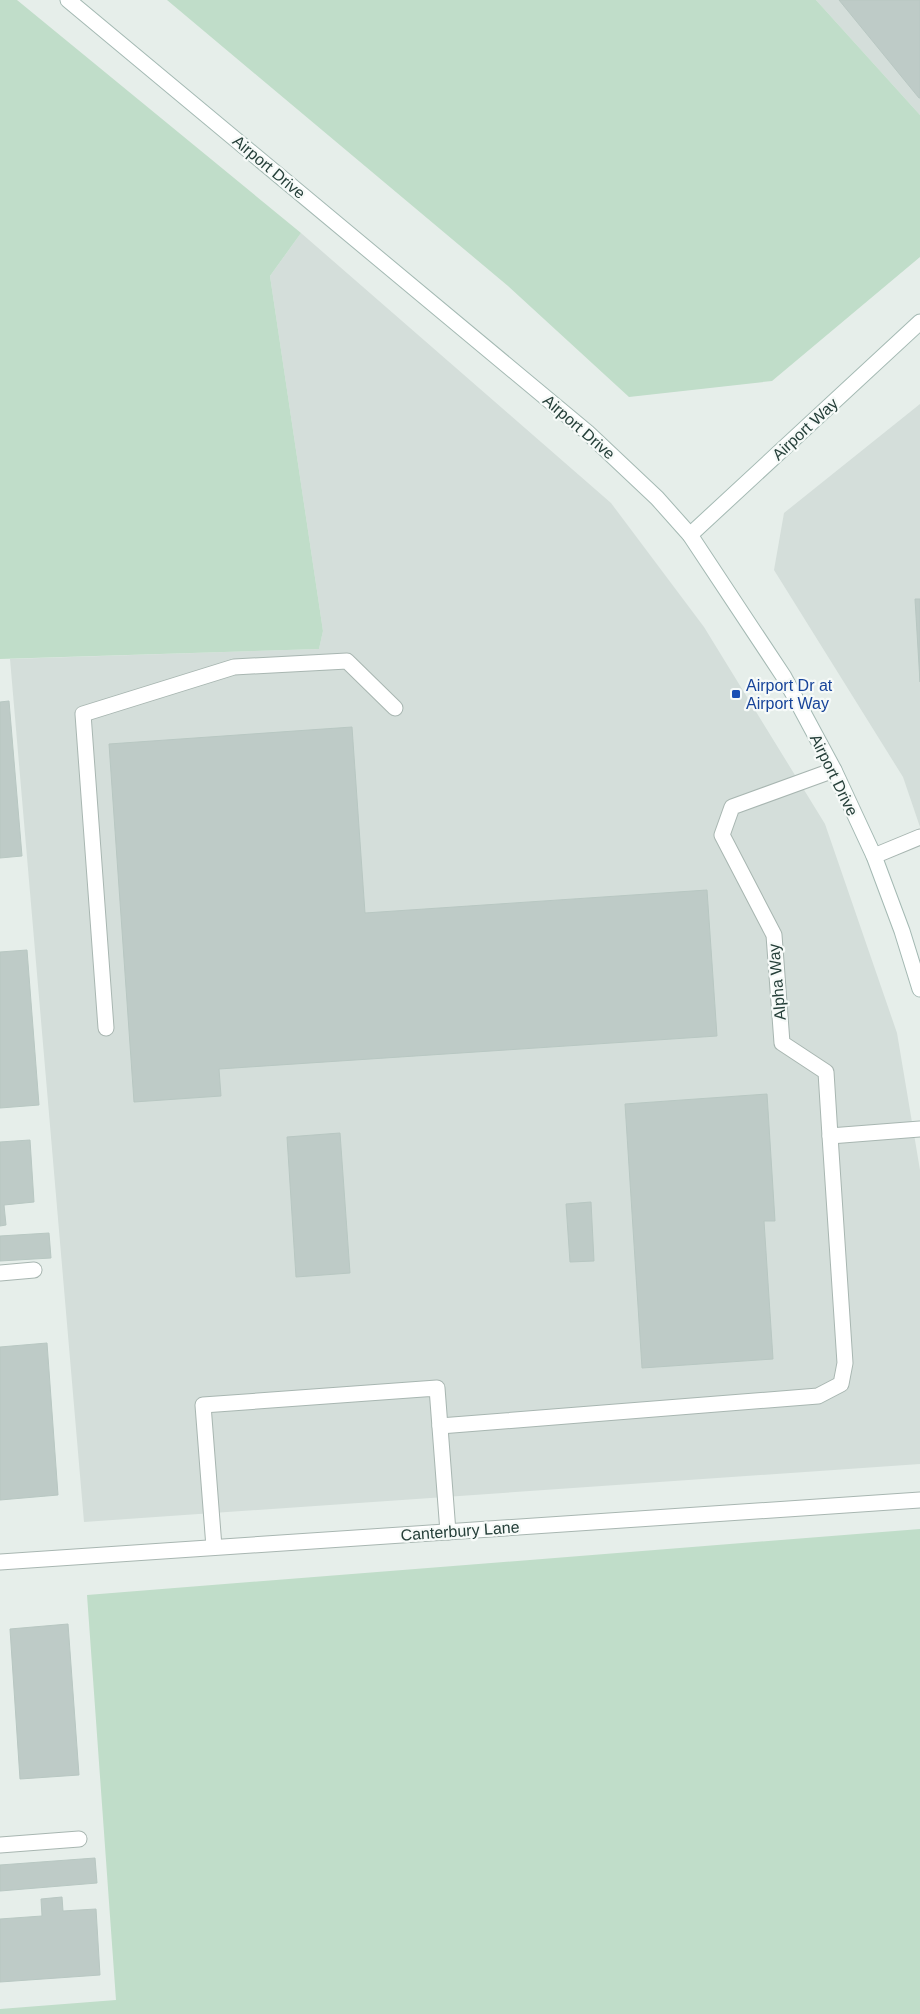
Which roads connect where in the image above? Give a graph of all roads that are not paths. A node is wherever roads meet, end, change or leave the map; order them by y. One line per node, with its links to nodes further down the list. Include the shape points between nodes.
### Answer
1 (68, 0): 3 (street, Airport Drive, via 587,432 657,498)
2 (920, 322): 3 (street, Airport Way)
3 (690, 535): 5 (street, Airport Drive, via 784,677)
4 (395, 708): 9 (street, via 347,661 234,668 83,714)
5 (834, 770): 7 (street, Airport Drive); 11 (street, Alpha Way, via 732,807 722,835 774,935 782,1043 826,1072)
6 (920, 837): 7 (street)
7 (874, 856): 8 (street, Airport Drive)
8 (920, 989)
9 (106, 1028)
10 (920, 1130): 11 (street)
11 (830, 1136): 14 (street, via 846,1363 841,1384 818,1396)
12 (34, 1270): 13 (street)
13 (0, 1273)
14 (440, 1426): 16 (street); 17 (street, via 437,1388 203,1405)
15 (920, 1500): 16 (street, Canterbury Lane)
16 (448, 1532): 17 (street, Canterbury Lane)
17 (214, 1547): 18 (street, Canterbury Lane)
18 (0, 1562)
19 (79, 1839): 20 (street)
20 (0, 1845)

